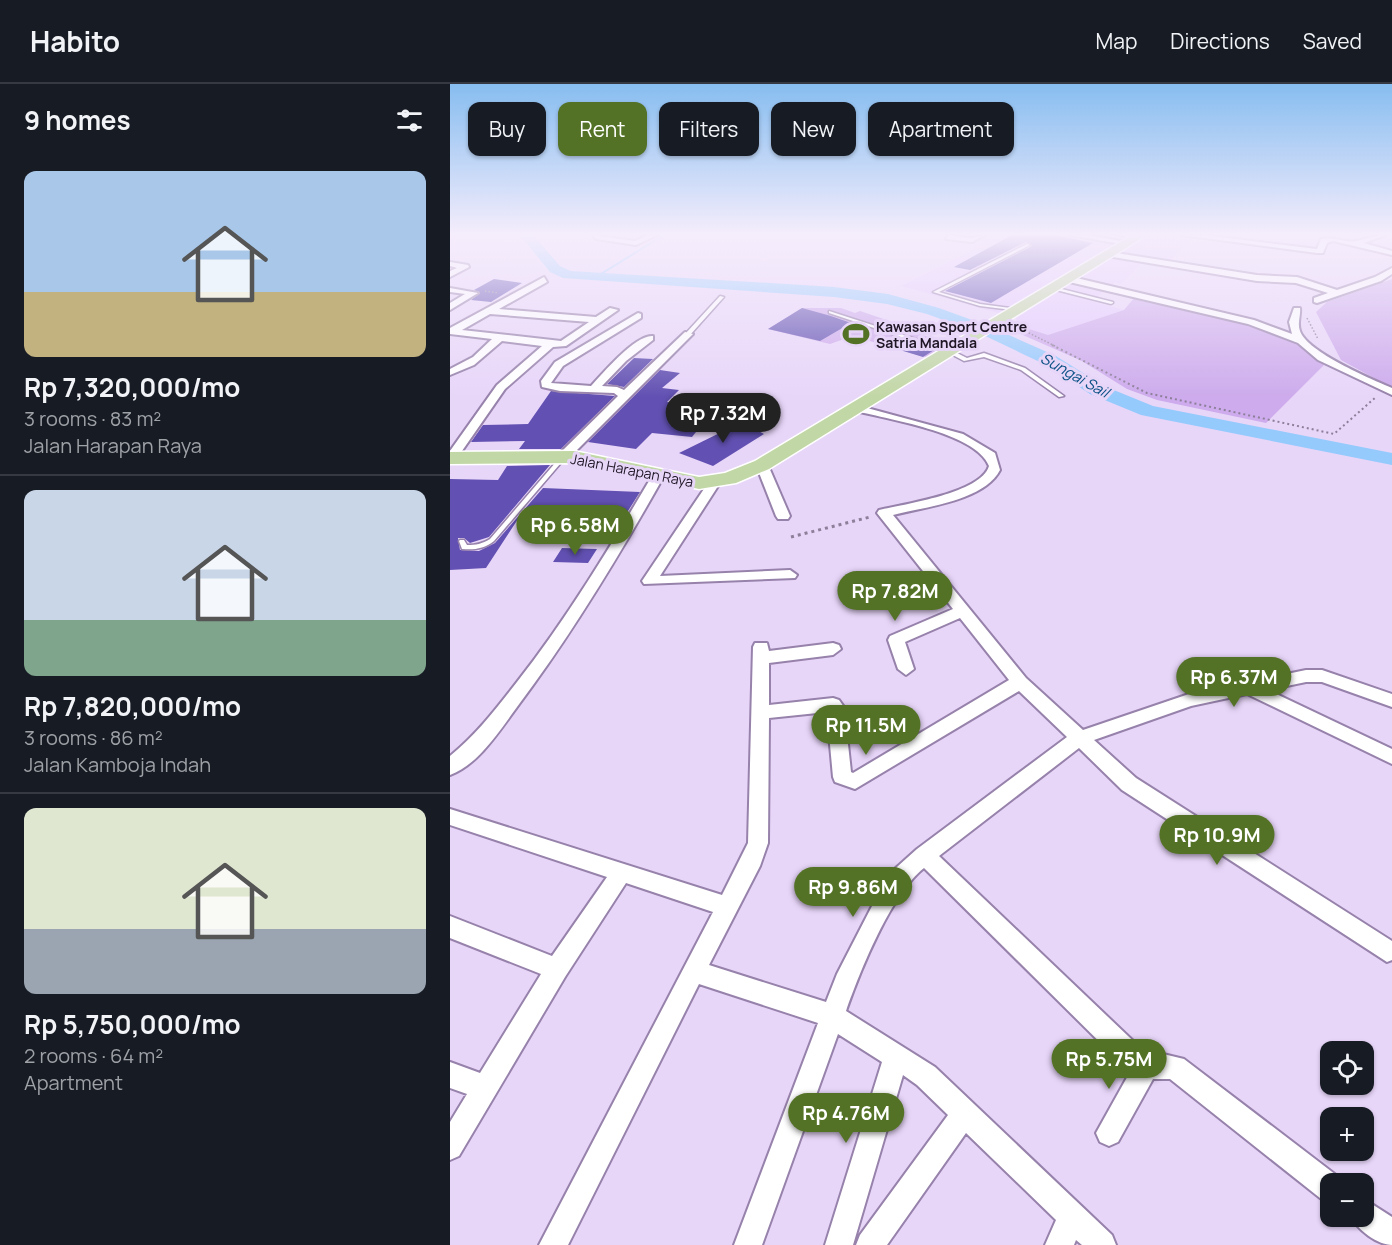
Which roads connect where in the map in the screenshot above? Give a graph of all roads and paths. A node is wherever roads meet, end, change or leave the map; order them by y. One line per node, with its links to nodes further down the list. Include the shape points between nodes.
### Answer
1 (459, 289): 13 (street, via 474,293)
2 (527, 289): 16 (street)
3 (941, 289): 18 (lane, via 935,292)
4 (1052, 289): 18 (main road)
5 (1058, 289): 12 (lane)
6 (1111, 289): 26 (street, via 1251,322)
7 (1325, 289): 9 (street)
8 (1347, 289): 9 (street)
9 (1336, 293): 11 (street)
10 (722, 297): 22 (lane)
11 (1317, 300): 25 (path, via 1306,310)
12 (1111, 303)
13 (450, 307)
14 (613, 310): 20 (street)
15 (1297, 310): 26 (street, via 1293,321)
16 (487, 311): 20 (street); 21 (street)
17 (831, 312): 28 (lane)
18 (1016, 312): 28 (main road, Jalan Harapan Raya); 31 (path, via 1021,329 1147,393 1335,434)
19 (638, 316): 30 (street, via 559,364 546,381 551,387)
20 (597, 320): 27 (street, via 563,344)
21 (451, 331): 24 (street)
22 (688, 334): 32 (street)
23 (650, 338): 30 (street, via 622,359)
24 (498, 339): 27 (street); 29 (street, via 487,351)
25 (1320, 341)
26 (1303, 342): 31 (street, via 1327,363)
27 (550, 344): 36 (street, via 501,387)
28 (955, 349): 33 (lane, via 966,360 984,355 1023,369); 34 (main road, Jalan Harapan Raya)
29 (450, 372)
30 (594, 389): 32 (street, via 617,390)
31 (1388, 391)
32 (624, 396): 35 (street)
33 (1060, 396)
34 (856, 408): 37 (main road, Jalan Harapan Raya); 40 (street, via 964,437 990,451 995,460 995,469 988,479 974,488)
35 (564, 456): 36 (main road, Jalan Harapan Raya, via 522,460); 38 (main road, Jalan Harapan Raya); 43 (lane, via 492,540 474,548 464,547)
36 (451, 458)
37 (762, 465): 39 (main road, Jalan Harapan Raya); 41 (street)
38 (658, 476): 39 (main road, Jalan Harapan Raya); 54 (street, via 602,573 548,654 492,727)
39 (714, 483): 44 (street, via 649,580)
40 (884, 513): 42 (path); 45 (street)
41 (783, 516)
42 (791, 537)
43 (462, 541)
44 (790, 575)
45 (961, 611): 47 (street, via 896,640); 48 (street)
46 (833, 649): 51 (street, via 761,652)
47 (906, 669)
48 (1020, 682): 51 (street, via 855,782 842,777 833,705); 52 (street)
49 (1249, 688): 50 (street, via 1322,676); 52 (street, via 1189,700); 53 (street)
50 (1392, 701)
51 (760, 712): 58 (street, via 758,843)
52 (1078, 739): 56 (street); 60 (street, via 1129,784)
53 (1392, 757)
54 (450, 767)
55 (450, 817): 57 (street)
56 (924, 855): 63 (street, via 895,882 854,962); 65 (street)
57 (622, 872): 58 (street); 61 (street)
58 (726, 906): 62 (street)
59 (450, 927): 61 (street)
60 (1387, 951)
61 (557, 969): 67 (street)
62 (693, 971): 63 (street); 75 (street)
63 (832, 1016): 64 (street); 76 (street)
64 (896, 1056): 68 (street, via 926,1076); 77 (street)
65 (1145, 1070): 69 (street); 71 (street, via 1159,1065 1175,1068)
66 (450, 1075): 67 (street)
67 (485, 1088): 70 (street)
68 (965, 1113): 72 (street); 78 (street)
69 (1109, 1133)
70 (450, 1147)
71 (1320, 1180)
72 (1072, 1220): 79 (street); 80 (street)
73 (1374, 1221): 74 (street)
74 (1392, 1235)
75 (553, 1245)
76 (748, 1245)
77 (839, 1245)
78 (870, 1245)
79 (1059, 1245)
80 (1102, 1245)

